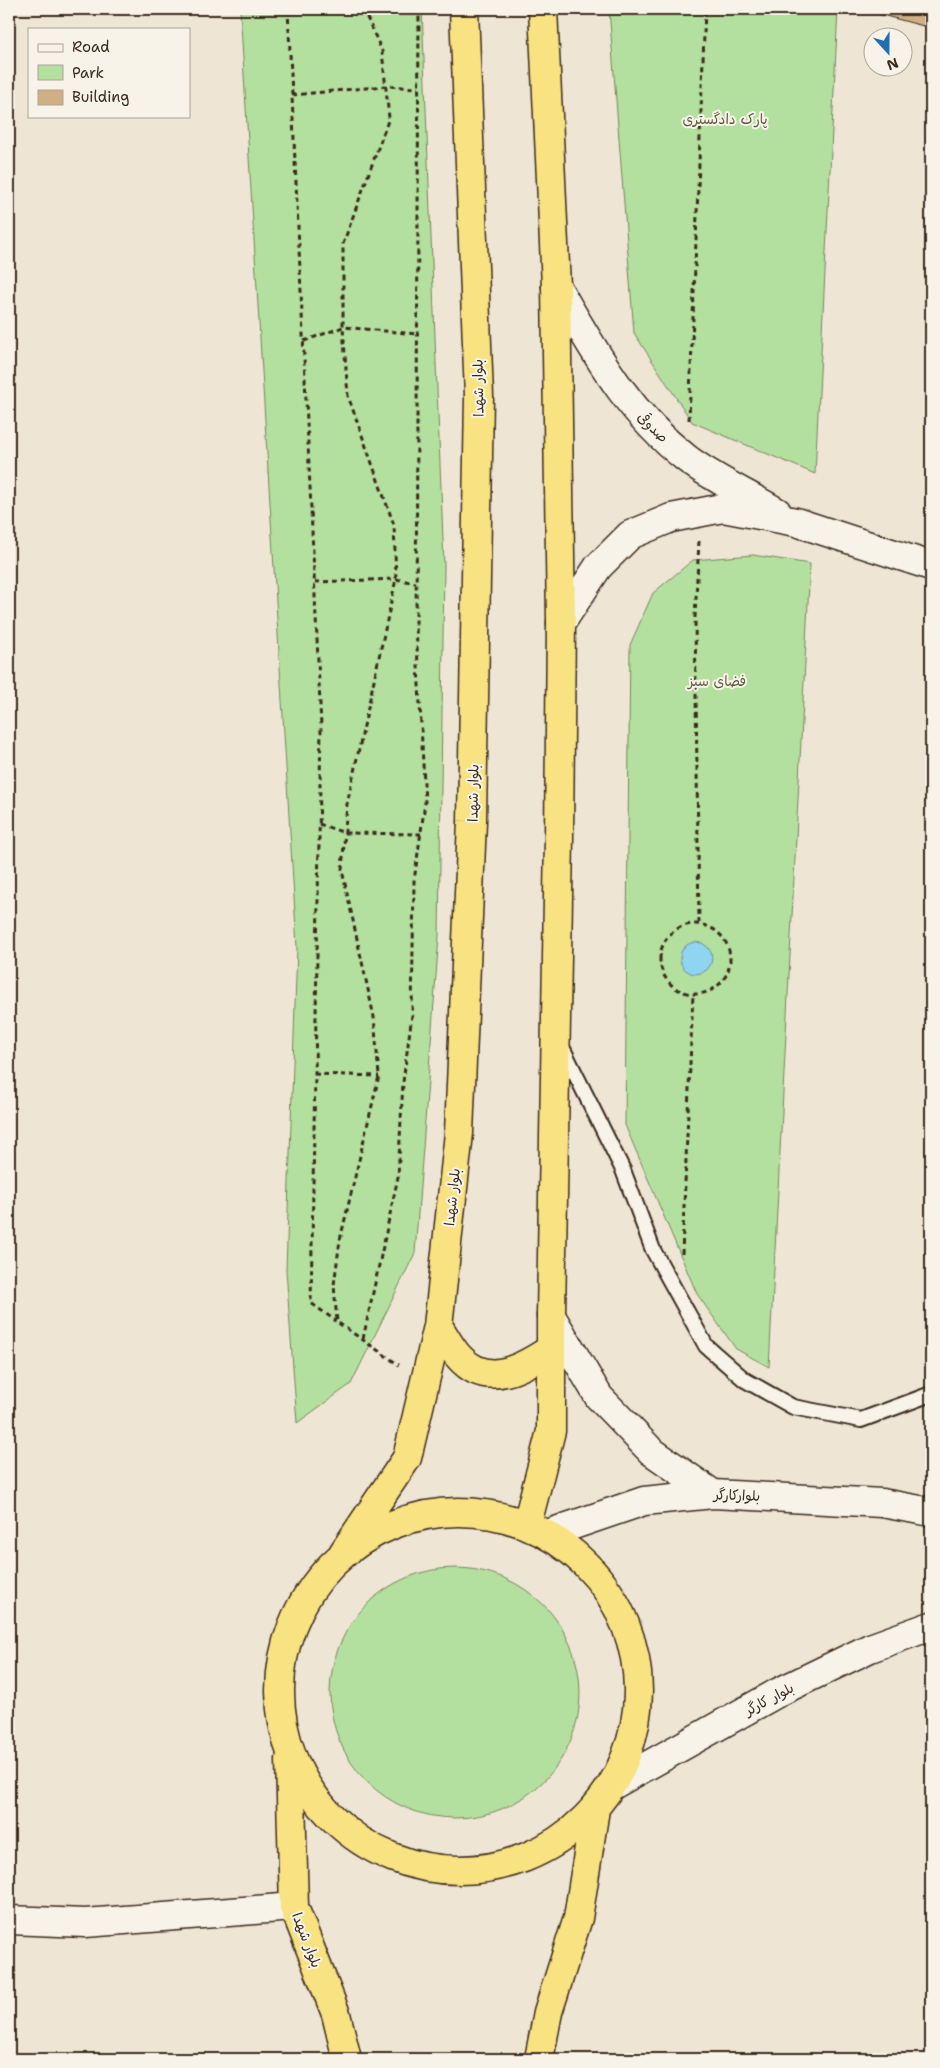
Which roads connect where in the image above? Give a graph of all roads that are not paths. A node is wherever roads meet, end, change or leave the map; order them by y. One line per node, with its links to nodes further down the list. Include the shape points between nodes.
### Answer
1 (464, 9): 9 (highway, بلوار شهدا, via 479,396 472,821 459,1133)
2 (543, 9): 3 (highway)
3 (556, 286): 4 (street, صدوقی, via 631,406 687,459); 6 (highway)
4 (796, 522): 5 (street, صدوقی); 6 (street, صدوقی, via 723,508 671,518 630,535 598,567)
5 (931, 566)
6 (561, 623): 7 (highway)
7 (556, 1035): 8 (highway); 11 (lane, via 623,1170 653,1250 706,1346 745,1380 792,1407 861,1420)
8 (551, 1316): 10 (highway); 12 (street, via 599,1397 651,1451)
9 (438, 1326): 10 (highway, via 460,1359 479,1372 504,1373 524,1366); 15 (highway, بلوار شهدا, via 407,1458)
10 (551, 1349): 14 (highway, via 551,1431)
11 (930, 1392)
12 (713, 1494): 13 (street, بلوارکارگر, via 882,1503); 14 (street, بلوارکارگر, via 644,1501)
13 (931, 1512)
14 (537, 1529): 15 (highway, via 480,1512 432,1513 385,1527); 18 (highway, via 586,1563 616,1601 634,1645 640,1693 632,1741)
15 (343, 1553): 17 (highway, via 306,1595 284,1646 278,1702)
16 (931, 1626): 18 (street, بلوار کارگر, via 870,1648 779,1692)
17 (290, 1756): 19 (highway, via 316,1802 354,1838 402,1862 454,1872 506,1865 554,1844); 20 (highway, بلوار شهدا)
18 (613, 1785): 19 (highway)
19 (595, 1810): 23 (highway, via 578,1918 548,2012)
20 (294, 1907): 21 (street, via 85,1923); 22 (highway, بلوار شهدا, via 336,2014)
21 (9, 1920)
22 (347, 2059)
23 (539, 2059)

